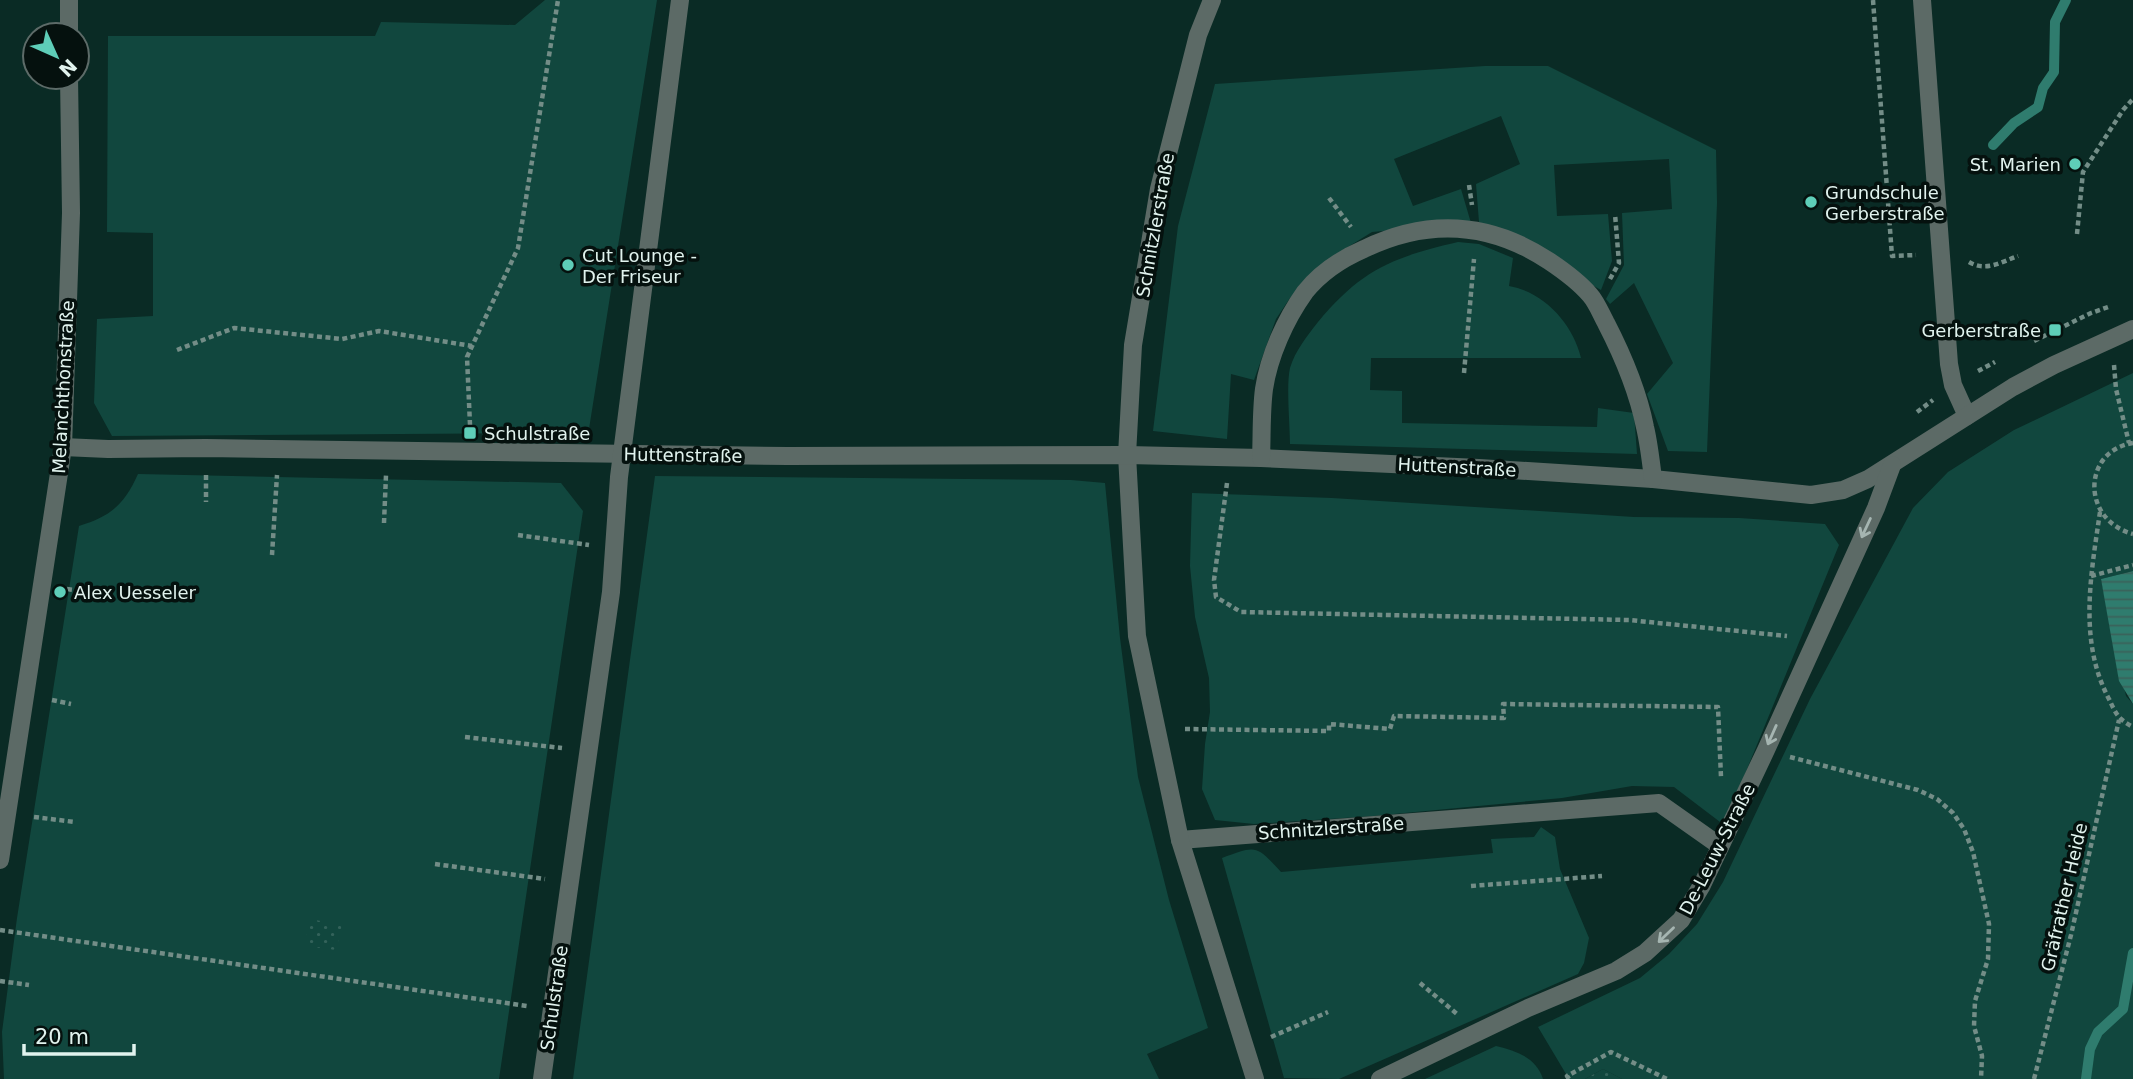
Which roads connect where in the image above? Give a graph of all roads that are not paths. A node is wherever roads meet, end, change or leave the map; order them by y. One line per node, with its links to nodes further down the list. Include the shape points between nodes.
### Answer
1 (69, 0): 5 (street)
2 (680, 0): 10 (street, Schulstraße)
3 (1212, 0): 11 (street, Schnitzlerstraße, via 1198,35 1159,189 1133,345)
4 (1923, 0): 8 (street, via 1949,364)
5 (69, 21)
6 (69, 91): 9 (street, Melanchthonstraße, via 71,213)
7 (2133, 328): 8 (street, via 2054,365)
8 (1967, 416): 13 (street, Huttenstraße)
9 (63, 447): 10 (street, Huttenstraße); 17 (street, Melanchthonstraße)
10 (622, 454): 11 (street, Huttenstraße); 18 (street, Schulstraße, via 611,592)
11 (1127, 455): 12 (street, Huttenstraße); 15 (street, Schnitzlerstraße, via 1137,636)
12 (1261, 458): 14 (street, Huttenstraße); 14 (street, via 1264,390 1271,359 1305,293 1343,258 1377,242 1412,231 1452,228 1494,234 1530,249 1591,296 1612,334 1638,403)
13 (1892, 465): 14 (street, Huttenstraße, via 1843,490 1811,495); 16 (street, De-Leuw-Straße, one-way to 16)
14 (1653, 479)
15 (1180, 839): 16 (street, Schnitzlerstraße, via 1659,803); 19 (street)
16 (1720, 846): 20 (street, De-Leuw-Straße, one-way to 20, via 1692,904 1645,953 1616,971)
17 (0, 860)
18 (542, 1079)
19 (1255, 1079)
20 (1380, 1079)

